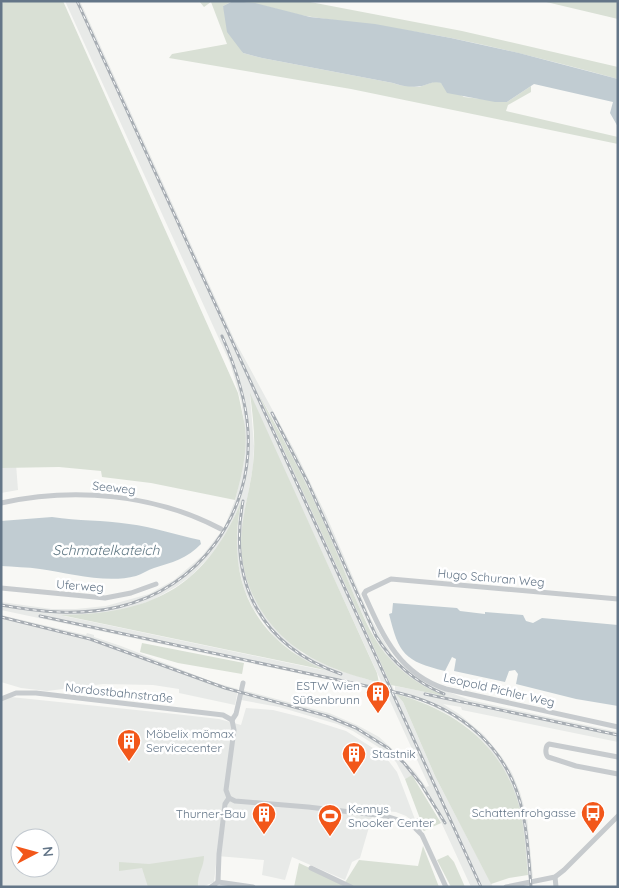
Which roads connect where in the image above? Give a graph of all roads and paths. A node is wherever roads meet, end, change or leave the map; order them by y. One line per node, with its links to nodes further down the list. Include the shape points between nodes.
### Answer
1 (1, 503): 2 (street, Seeweg, via 48,496 106,496 167,508)
2 (221, 529)
3 (156, 584): 4 (street, Uferweg, via 105,598)
4 (1, 588)
5 (366, 591): 6 (street, Hugo Schuran Weg, via 391,579); 10 (street, Leopold Pichler Weg, via 364,594 380,630 402,663 430,684)
6 (618, 599)
7 (243, 683): 9 (street)
8 (2, 698): 9 (street, Nordostbahnstraße, via 16,693 36,693 223,715)
9 (232, 720): 13 (street, via 234,730 226,790)
10 (618, 727)
11 (618, 757): 12 (street, via 547,744 548,757)
12 (618, 774)
13 (229, 798): 16 (street, via 378,815 402,821); 19 (street, via 225,804)
14 (618, 816): 18 (street)
15 (418, 821): 16 (street)
16 (420, 832): 23 (street)
17 (311, 868): 22 (street)
18 (555, 877): 24 (street); 25 (street)
19 (218, 882): 20 (street); 21 (street)
20 (211, 887)
21 (253, 887)
22 (351, 887)
23 (446, 887)
24 (506, 887)
25 (556, 887)

